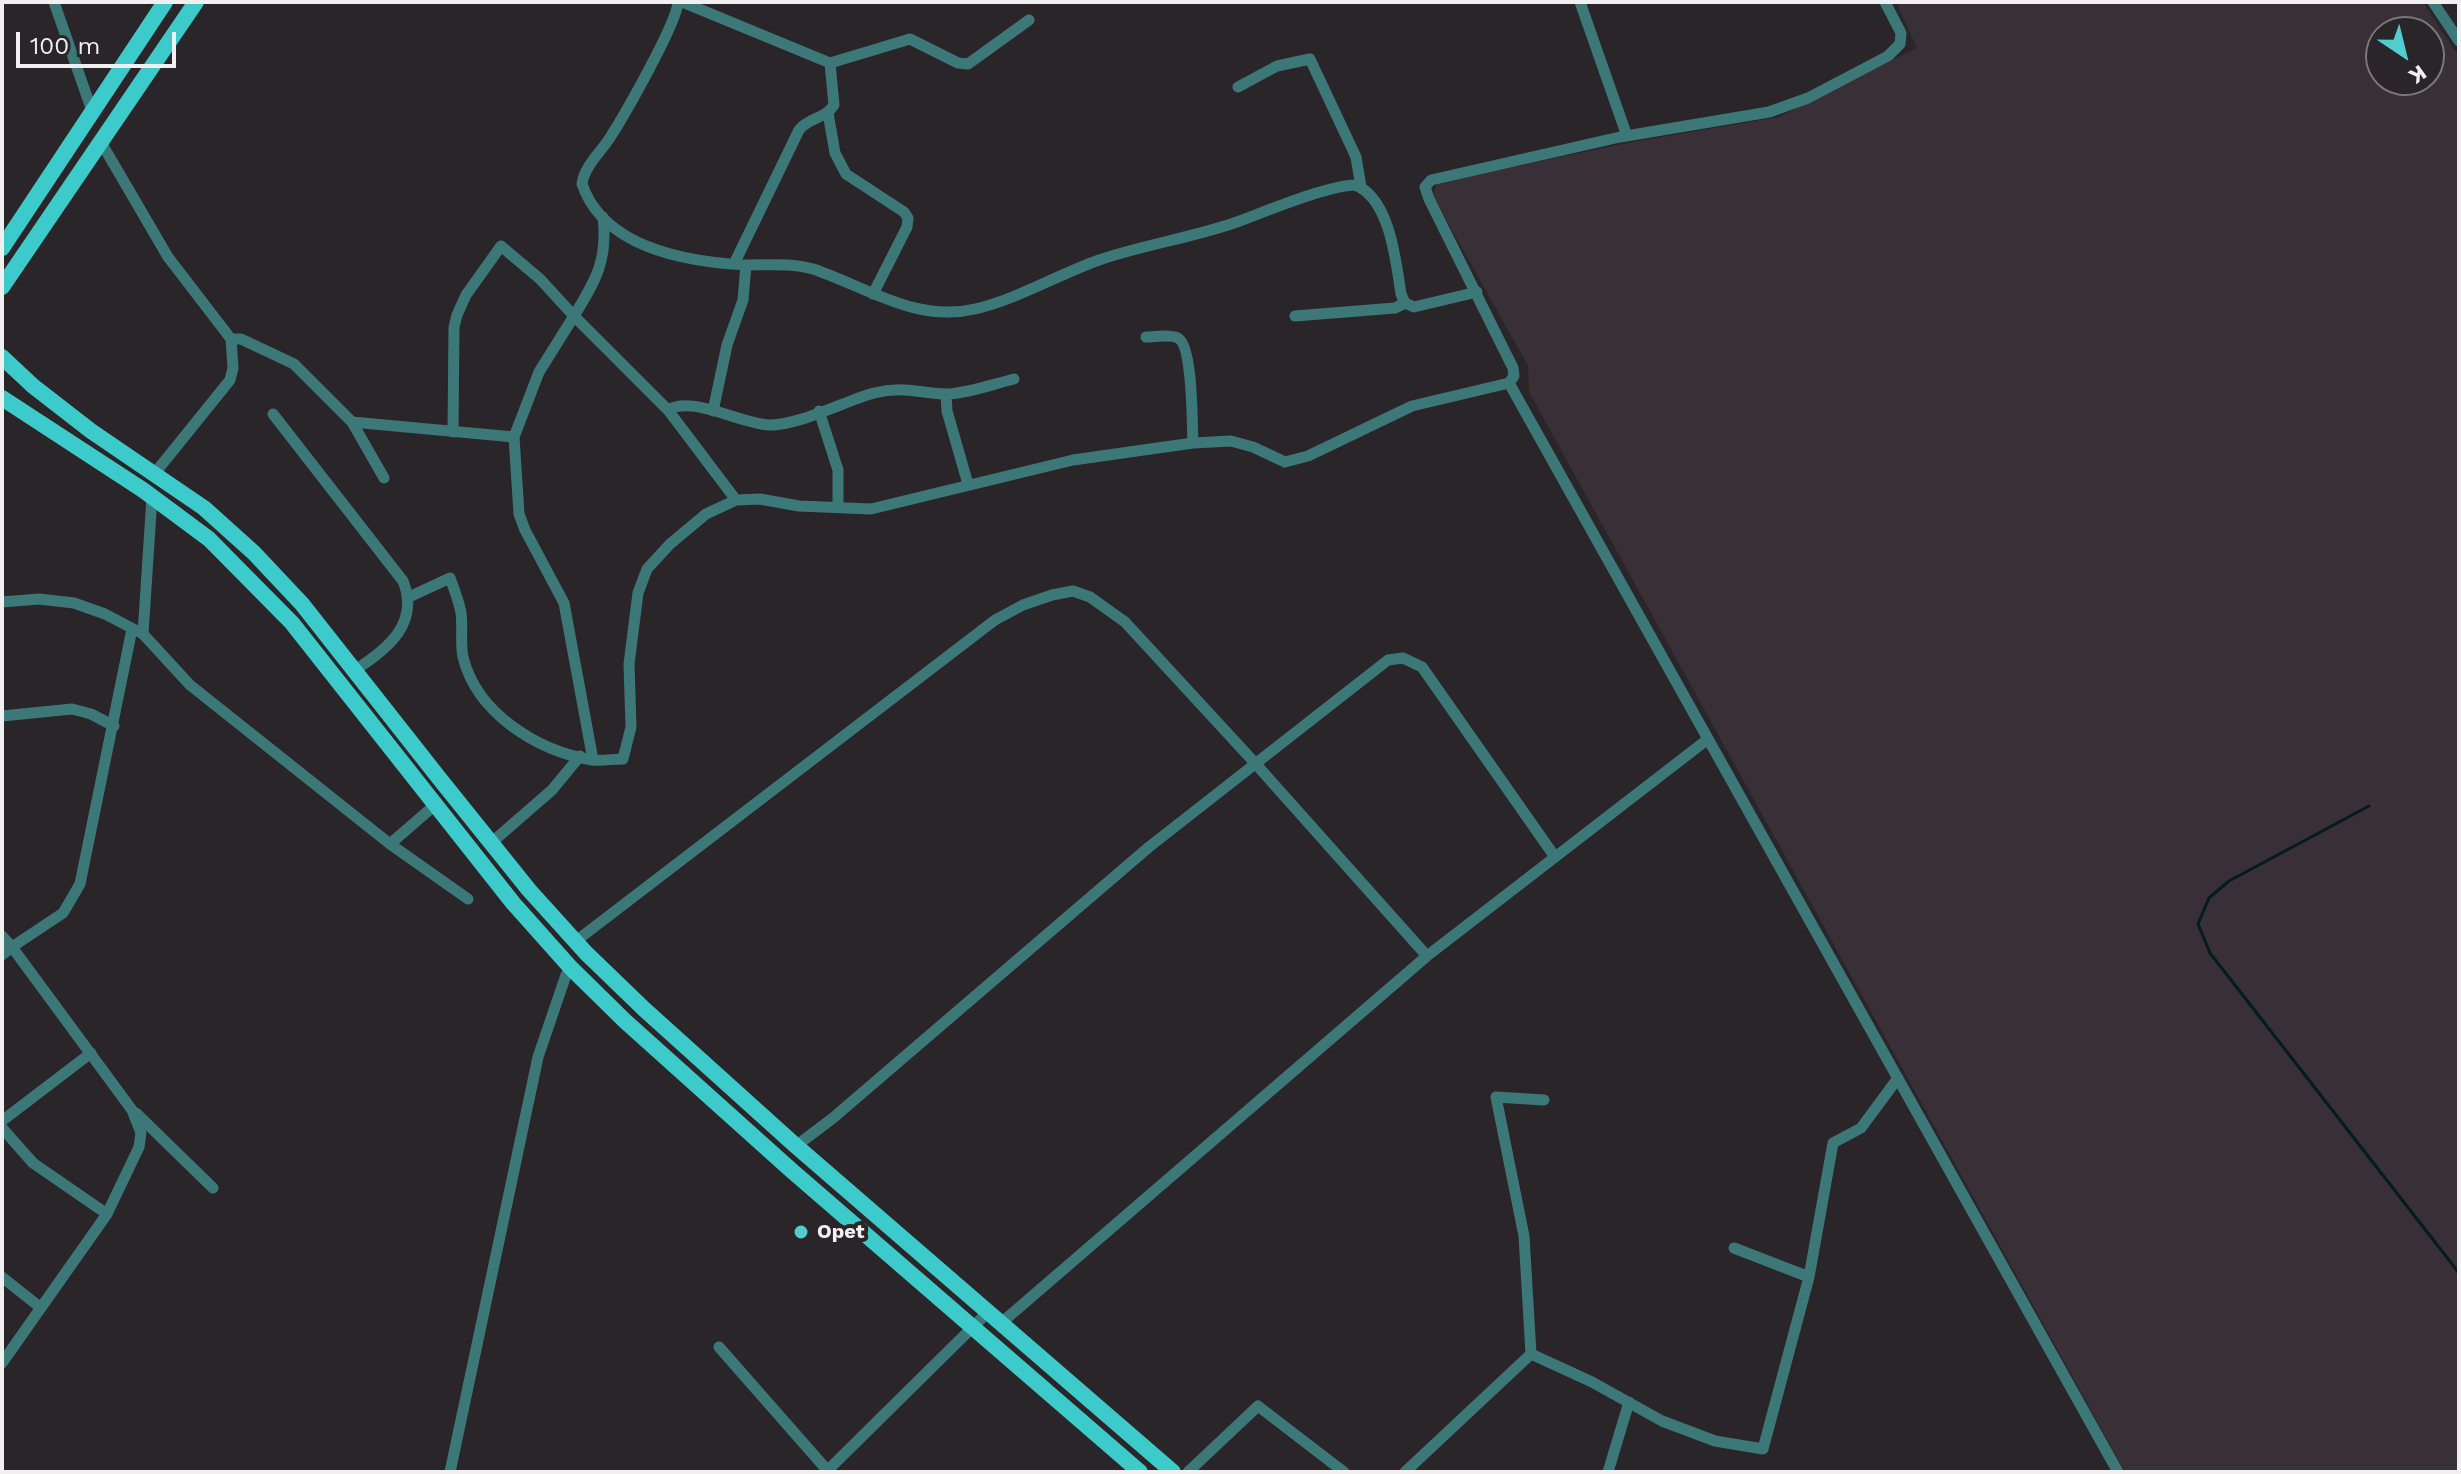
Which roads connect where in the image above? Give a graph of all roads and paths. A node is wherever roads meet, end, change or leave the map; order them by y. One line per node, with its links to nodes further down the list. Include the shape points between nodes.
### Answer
1 (54, 2): 12 (street)
2 (165, 2): 12 (main road)
3 (196, 2): 15 (main road)
4 (680, 2): 10 (street); 17 (street, via 611,136 582,178)
5 (1580, 2): 14 (street)
6 (1885, 2): 14 (street, via 1901,33 1900,44 1888,56 1808,98 1769,112)
7 (2433, 2): 9 (street)
8 (1029, 20): 10 (street, via 968,64 910,39)
9 (2459, 41)
10 (830, 63): 13 (street, via 835,96)
11 (1238, 87): 16 (street, via 1277,66 1310,59 1356,157)
12 (92, 111): 18 (main road)
13 (828, 113): 19 (street, via 799,130); 22 (street, via 835,153 846,174 908,218)
14 (1627, 136): 21 (street, via 1431,180 1425,187 1429,199)
15 (102, 144): 20 (main road); 27 (street, via 168,257)
16 (1361, 187): 22 (street, via 1350,185 1126,251 973,310 928,312); 23 (street, via 1389,230)
17 (603, 217): 19 (street, via 664,252); 24 (street, via 603,258)
18 (2, 248)
19 (740, 264): 22 (street, via 812,269); 34 (street, via 743,300)
20 (2, 287)
21 (1477, 292): 23 (street, via 1414,307); 30 (street, via 1513,368)
22 (873, 294)
23 (1405, 303): 25 (street)
24 (574, 316): 33 (street); 38 (street, via 501,246 457,315); 39 (street, via 539,372)
25 (1295, 316)
26 (1146, 337): 40 (street, via 1174,337 1183,344)
27 (231, 339): 37 (street, via 294,364); 41 (street, via 230,380)
28 (2, 357): 41 (main road, via 91,431)
29 (1014, 379): 31 (street)
30 (1509, 383): 40 (street, via 1412,406 1285,462 1231,441); 53 (street)
31 (946, 394): 35 (street, via 888,390); 43 (street)
32 (2, 398): 44 (main road)
33 (668, 410): 34 (street, via 682,405); 45 (street)
34 (713, 411): 35 (street, via 773,426)
35 (819, 411): 46 (street, via 838,470)
36 (273, 414): 47 (street, via 403,581)
37 (352, 422): 38 (street); 42 (street)
38 (453, 432): 39 (street)
39 (514, 437): 55 (street, via 519,514 564,603)
40 (1193, 443): 43 (street, via 1073,460)
41 (155, 473): 50 (main road, via 254,553)
42 (384, 478)
43 (968, 484): 46 (street, via 871,509)
44 (152, 497): 49 (street); 57 (main road, via 209,539 292,623)
45 (736, 500): 46 (street); 55 (street, via 706,514 647,569 638,593 629,664 631,727 623,759)
46 (838, 507)
47 (409, 597): 50 (street, via 396,636); 54 (street, via 450,578 461,612 463,656 488,703 510,726 543,745)
48 (2, 602): 49 (street, via 74,603)
49 (138, 631): 52 (street); 59 (street, via 190,685)
50 (355, 670): 58 (main road)
51 (2, 716): 52 (street, via 72,709)
52 (114, 726): 64 (street, via 77,893 54,921)
53 (1708, 739): 60 (street); 68 (street)
54 (580, 756): 55 (street); 58 (street, via 552,790)
55 (593, 760)
56 (1254, 762): 60 (street, via 1388,660 1403,658 1422,667); 63 (street, via 1125,622 1090,597 1073,591 1052,595 995,620); 65 (street); 73 (street)
57 (435, 805): 59 (street); 66 (main road)
58 (491, 843): 63 (main road)
59 (390, 844): 61 (street)
60 (1555, 857): 65 (street)
61 (468, 899)
62 (2, 936): 64 (street)
63 (576, 941): 73 (main road)
64 (7, 951): 67 (street)
65 (1427, 956): 80 (street)
66 (571, 968): 81 (main road); 87 (street, via 538,1057)
67 (91, 1053): 70 (street); 71 (street)
68 (1898, 1078): 78 (street, via 1861,1128 1833,1143); 94 (street)
69 (1544, 1100): 83 (street, via 1496,1097 1524,1236)
70 (132, 1110): 74 (street); 75 (street, via 141,1133 139,1147)
71 (2, 1121)
72 (2, 1128): 75 (street, via 33,1163)
73 (796, 1146): 80 (main road)
74 (213, 1188)
75 (107, 1214): 79 (street)
76 (1734, 1248): 78 (street)
77 (2, 1277): 79 (street)
78 (1809, 1277): 85 (street, via 1763,1449 1715,1441)
79 (41, 1308): 84 (street)
80 (994, 1319): 81 (street); 89 (main road)
81 (972, 1329): 86 (street); 88 (main road)
82 (719, 1347): 86 (street)
83 (1531, 1354): 85 (street); 92 (street)
84 (2, 1363)
85 (1629, 1402): 93 (street)
86 (827, 1471)
87 (450, 1472)
88 (1140, 1472)
89 (1173, 1472)
90 (1188, 1472): 91 (street, via 1258,1406)
91 (1344, 1472)
92 (1405, 1472)
93 (1608, 1472)
94 (2118, 1472)

